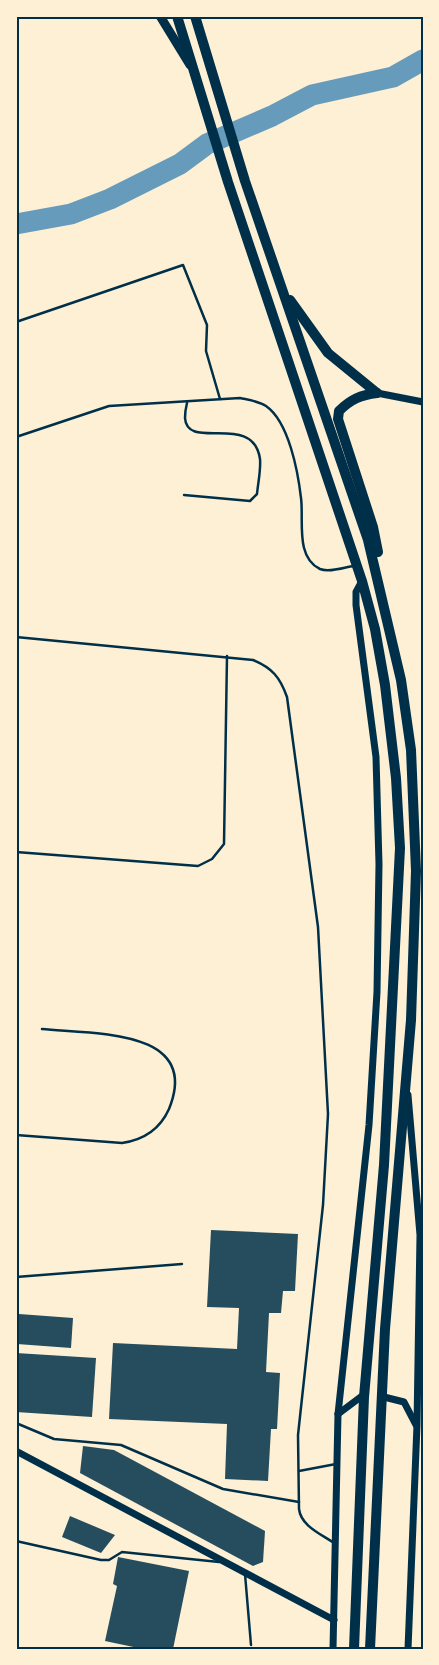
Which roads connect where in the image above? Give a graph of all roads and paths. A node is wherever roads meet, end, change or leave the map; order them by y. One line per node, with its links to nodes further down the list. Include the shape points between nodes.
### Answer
1 (160, 16): 4 (main road)
2 (176, 16): 4 (highway)
3 (195, 16): 5 (highway, via 245,181)
4 (193, 70): 13 (highway)
5 (282, 288): 7 (highway, via 328,353); 15 (highway, via 368,540)
6 (16, 322): 8 (lane, via 183,265 206,325 206,351)
7 (377, 393): 9 (street); 15 (highway, via 360,396 348,403 339,410 338,419 373,527)
8 (220, 399): 10 (lane); 13 (lane, via 255,401 274,413 281,423 293,460 302,498 303,540 308,555 317,566 327,571)
9 (423, 402)
10 (187, 403): 11 (lane, via 110,406); 12 (lane, via 185,419 190,429 200,433 243,435 255,445 260,460 257,494 250,501)
11 (16, 437)
12 (184, 495)
13 (356, 565): 14 (highway)
14 (362, 582): 28 (street, via 356,592 356,605 376,757 379,864 377,992 369,1126); 42 (highway, via 385,685 400,848 384,1165 364,1397)
15 (390, 624): 20 (highway, via 411,750 416,871)
16 (16, 637): 17 (lane)
17 (227, 656): 18 (lane, via 224,844 212,859 198,866); 33 (lane, via 253,660 266,666 283,684 318,927 328,1114 323,1205 298,1435)
18 (16, 852)
19 (42, 1029): 21 (lane, via 125,1038 160,1050 175,1070 174,1097 165,1118 144,1137 132,1141 122,1143)
20 (406, 1079): 22 (street); 43 (highway, via 384,1329)
21 (16, 1135)
22 (422, 1236): 25 (street)
23 (182, 1264): 24 (lane)
24 (16, 1277)
25 (420, 1362): 30 (street)
26 (362, 1396): 28 (street)
27 (384, 1397): 30 (street, via 404,1402)
28 (338, 1414): 32 (street)
29 (16, 1424): 34 (lane, via 54,1438 121,1444 223,1489)
30 (417, 1426): 44 (street)
31 (16, 1450): 37 (street)
32 (336, 1464): 33 (lane); 36 (street)
33 (299, 1471): 34 (lane)
34 (299, 1502): 36 (lane, via 304,1522)
35 (16, 1541): 37 (lane, via 101,1560 109,1560 122,1552)
36 (334, 1543): 39 (street)
37 (225, 1562): 38 (street)
38 (245, 1573): 39 (street); 40 (lane)
39 (334, 1620): 41 (street)
40 (250, 1645)
41 (333, 1649)
42 (354, 1649)
43 (370, 1649)
44 (408, 1649)

